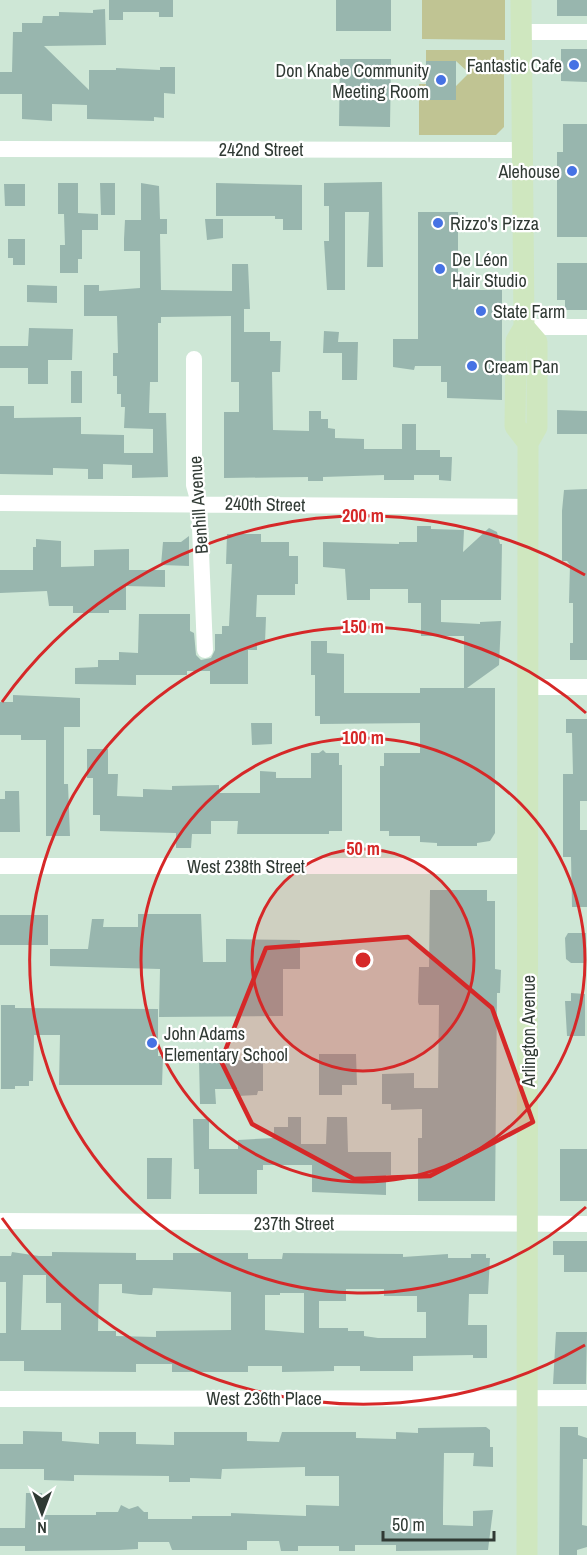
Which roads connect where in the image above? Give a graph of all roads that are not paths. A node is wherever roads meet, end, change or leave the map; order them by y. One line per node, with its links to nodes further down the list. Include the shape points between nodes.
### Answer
1 (521, 0): 2 (main road)
2 (521, 32): 3 (street); 5 (main road)
3 (587, 32)
4 (0, 149): 5 (street, 242nd Street)
5 (521, 150): 6 (main road)
6 (524, 327): 7 (street); 11 (main road, Arlington Avenue, via 537,342 537,427 528,442)
7 (587, 327)
8 (194, 359): 10 (street, Benhill Avenue, via 194,485)
9 (0, 503): 10 (street, 240th Street)
10 (199, 503): 11 (street, 240th Street); 12 (street, Benhill Avenue)
11 (529, 507): 13 (main road, Arlington Avenue)
12 (205, 651)
13 (529, 687): 14 (street); 16 (main road, Arlington Avenue)
14 (587, 687)
15 (0, 866): 16 (street, West 238th Street)
16 (528, 866): 19 (main road, Arlington Avenue)
17 (0, 1221): 19 (street, 237th Street)
18 (587, 1224): 19 (street, 237th Street)
19 (528, 1225): 20 (main road, Arlington Avenue)
20 (527, 1398): 21 (street, West 236th Place); 22 (street, West 236th Place); 23 (main road, Arlington Avenue)
21 (587, 1398)
22 (0, 1399)
23 (527, 1555)

